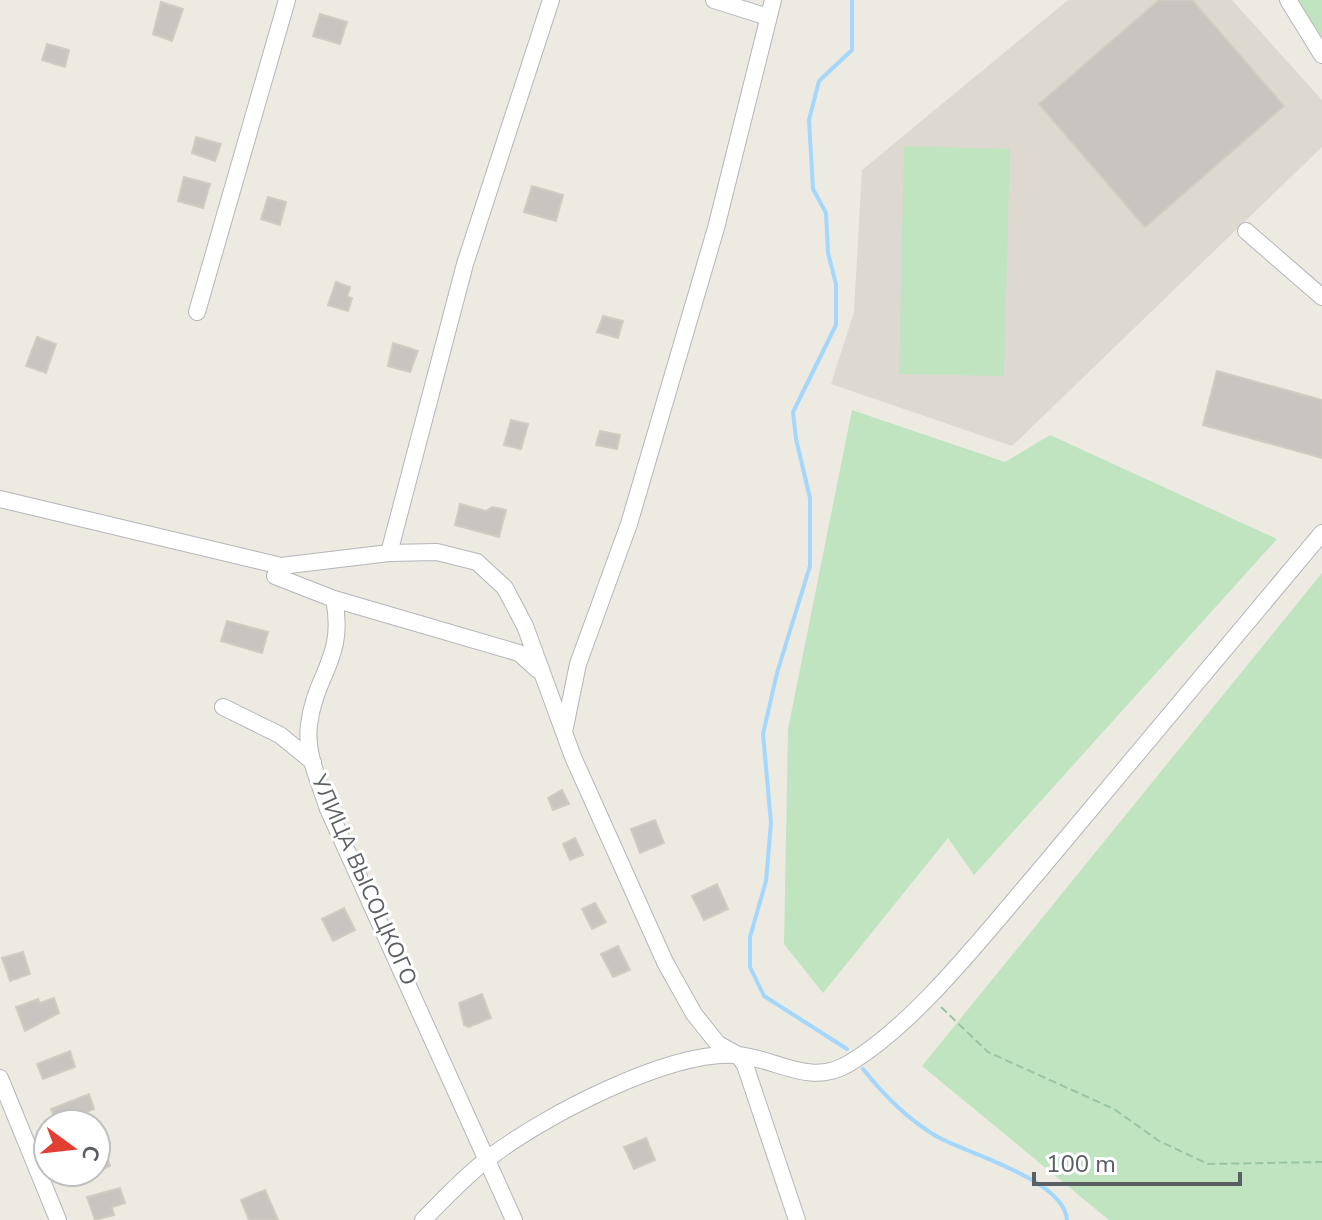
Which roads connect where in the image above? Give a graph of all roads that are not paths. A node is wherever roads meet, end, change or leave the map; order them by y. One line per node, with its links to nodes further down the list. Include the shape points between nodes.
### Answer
1 (287, 0): 10 (street)
2 (551, 0): 13 (street, via 465,264)
3 (714, 0): 6 (street)
4 (773, 0): 6 (street)
5 (1288, 0): 7 (street)
6 (768, 17): 18 (street, via 716,228 629,524 578,664)
7 (1322, 55)
8 (1246, 231): 9 (street)
9 (1322, 297)
10 (197, 312)
11 (0, 499): 14 (street)
12 (1322, 533): 20 (street, via 957,966 889,1032 847,1065 810,1074)
13 (389, 553): 14 (street); 16 (street, via 437,552 477,562 505,588)
14 (281, 566): 15 (street, via 275,576)
15 (334, 599): 16 (street, via 519,653); 19 (street, УЛИЦА ВЫСОЦКОГО, via 339,626 335,653 309,725)
16 (541, 674): 18 (street)
17 (223, 707): 19 (street, via 280,735)
18 (564, 732): 20 (street, via 665,962 694,1014 718,1044)
19 (313, 762): 22 (street, УЛИЦА ВЫСОЦКОГО, via 328,809)
20 (738, 1055): 22 (street, via 713,1056 639,1077 540,1122); 26 (street)
21 (0, 1078): 23 (street)
22 (487, 1159): 24 (street); 25 (street, УЛИЦА ВЫСОЦКОГО)
23 (58, 1220)
24 (423, 1220)
25 (514, 1220)
26 (797, 1220)

